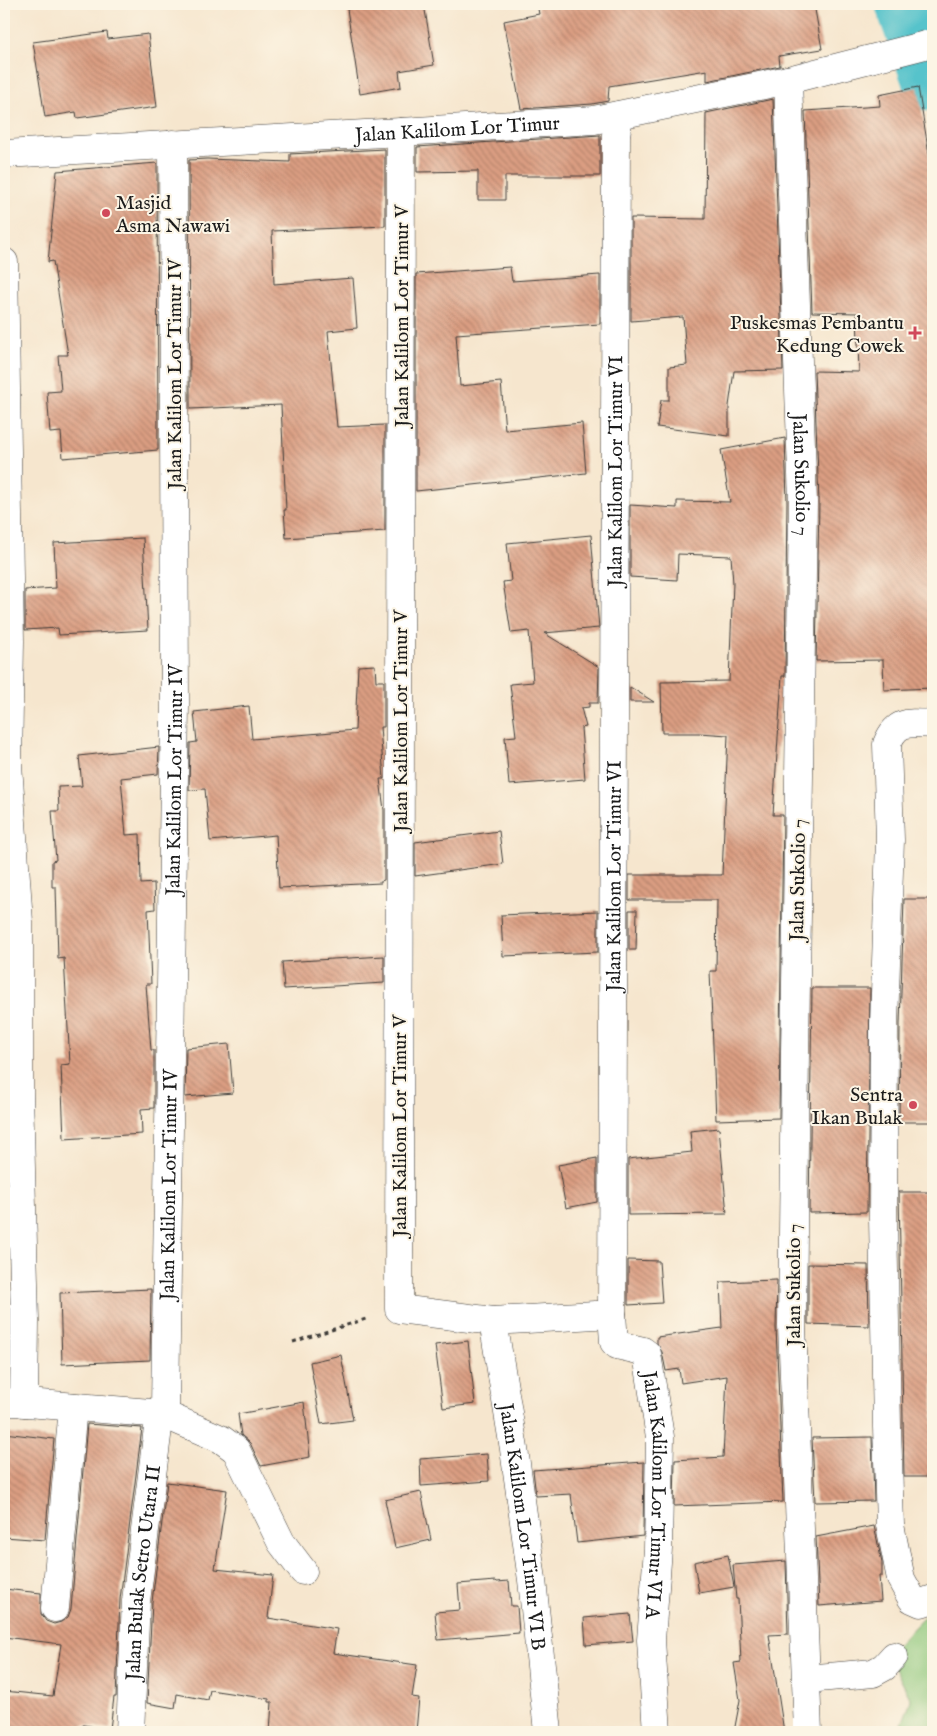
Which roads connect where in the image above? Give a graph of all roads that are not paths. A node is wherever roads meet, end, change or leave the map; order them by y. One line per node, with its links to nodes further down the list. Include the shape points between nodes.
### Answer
1 (931, 43): 2 (street, Jalan Kalilom Lor Timur)
2 (788, 80): 3 (street, Jalan Kalilom Lor Timur); 18 (street, Jalan Sukolio 7, via 803,479 792,1326)
3 (619, 115): 4 (street, Jalan Kalilom Lor Timur, via 594,120); 9 (street, Jalan Kalilom Lor Timur VI, via 616,135)
4 (402, 132): 5 (street, Jalan Kalilom Lor Timur); 10 (street, Jalan Kalilom Lor Timur V, via 399,1309)
5 (173, 144): 6 (street, Jalan Kalilom Lor Timur); 13 (street, Jalan Kalilom Lor Timur IV, via 175,705)
6 (4, 154)
7 (4, 262): 11 (street, via 10,641 8,765 19,922 19,1092 25,1321)
8 (933, 724): 15 (street, via 902,725 892,732 887,744 890,840 884,1024 883,1218 890,1525 901,1579 912,1599 921,1603)
9 (612, 1314): 10 (street); 21 (street, Jalan Kalilom Lor Timur VI A, via 614,1342 647,1354 660,1437 658,1549 651,1640)
10 (493, 1321): 20 (street, Jalan Kalilom Lor Timur VI B, via 532,1580)
11 (14, 1403): 12 (street)
12 (73, 1407): 13 (street); 16 (street)
13 (163, 1414): 14 (street, via 221,1439 236,1450 281,1542); 19 (street, Jalan Bulak Setro Utara II, via 158,1428 136,1600)
14 (303, 1571)
15 (933, 1599)
16 (56, 1608)
17 (894, 1656): 18 (street, via 873,1673)
18 (807, 1679): 22 (street, Jalan Sukolio 7)
19 (130, 1732)
20 (548, 1732)
21 (657, 1732)
22 (808, 1732)

